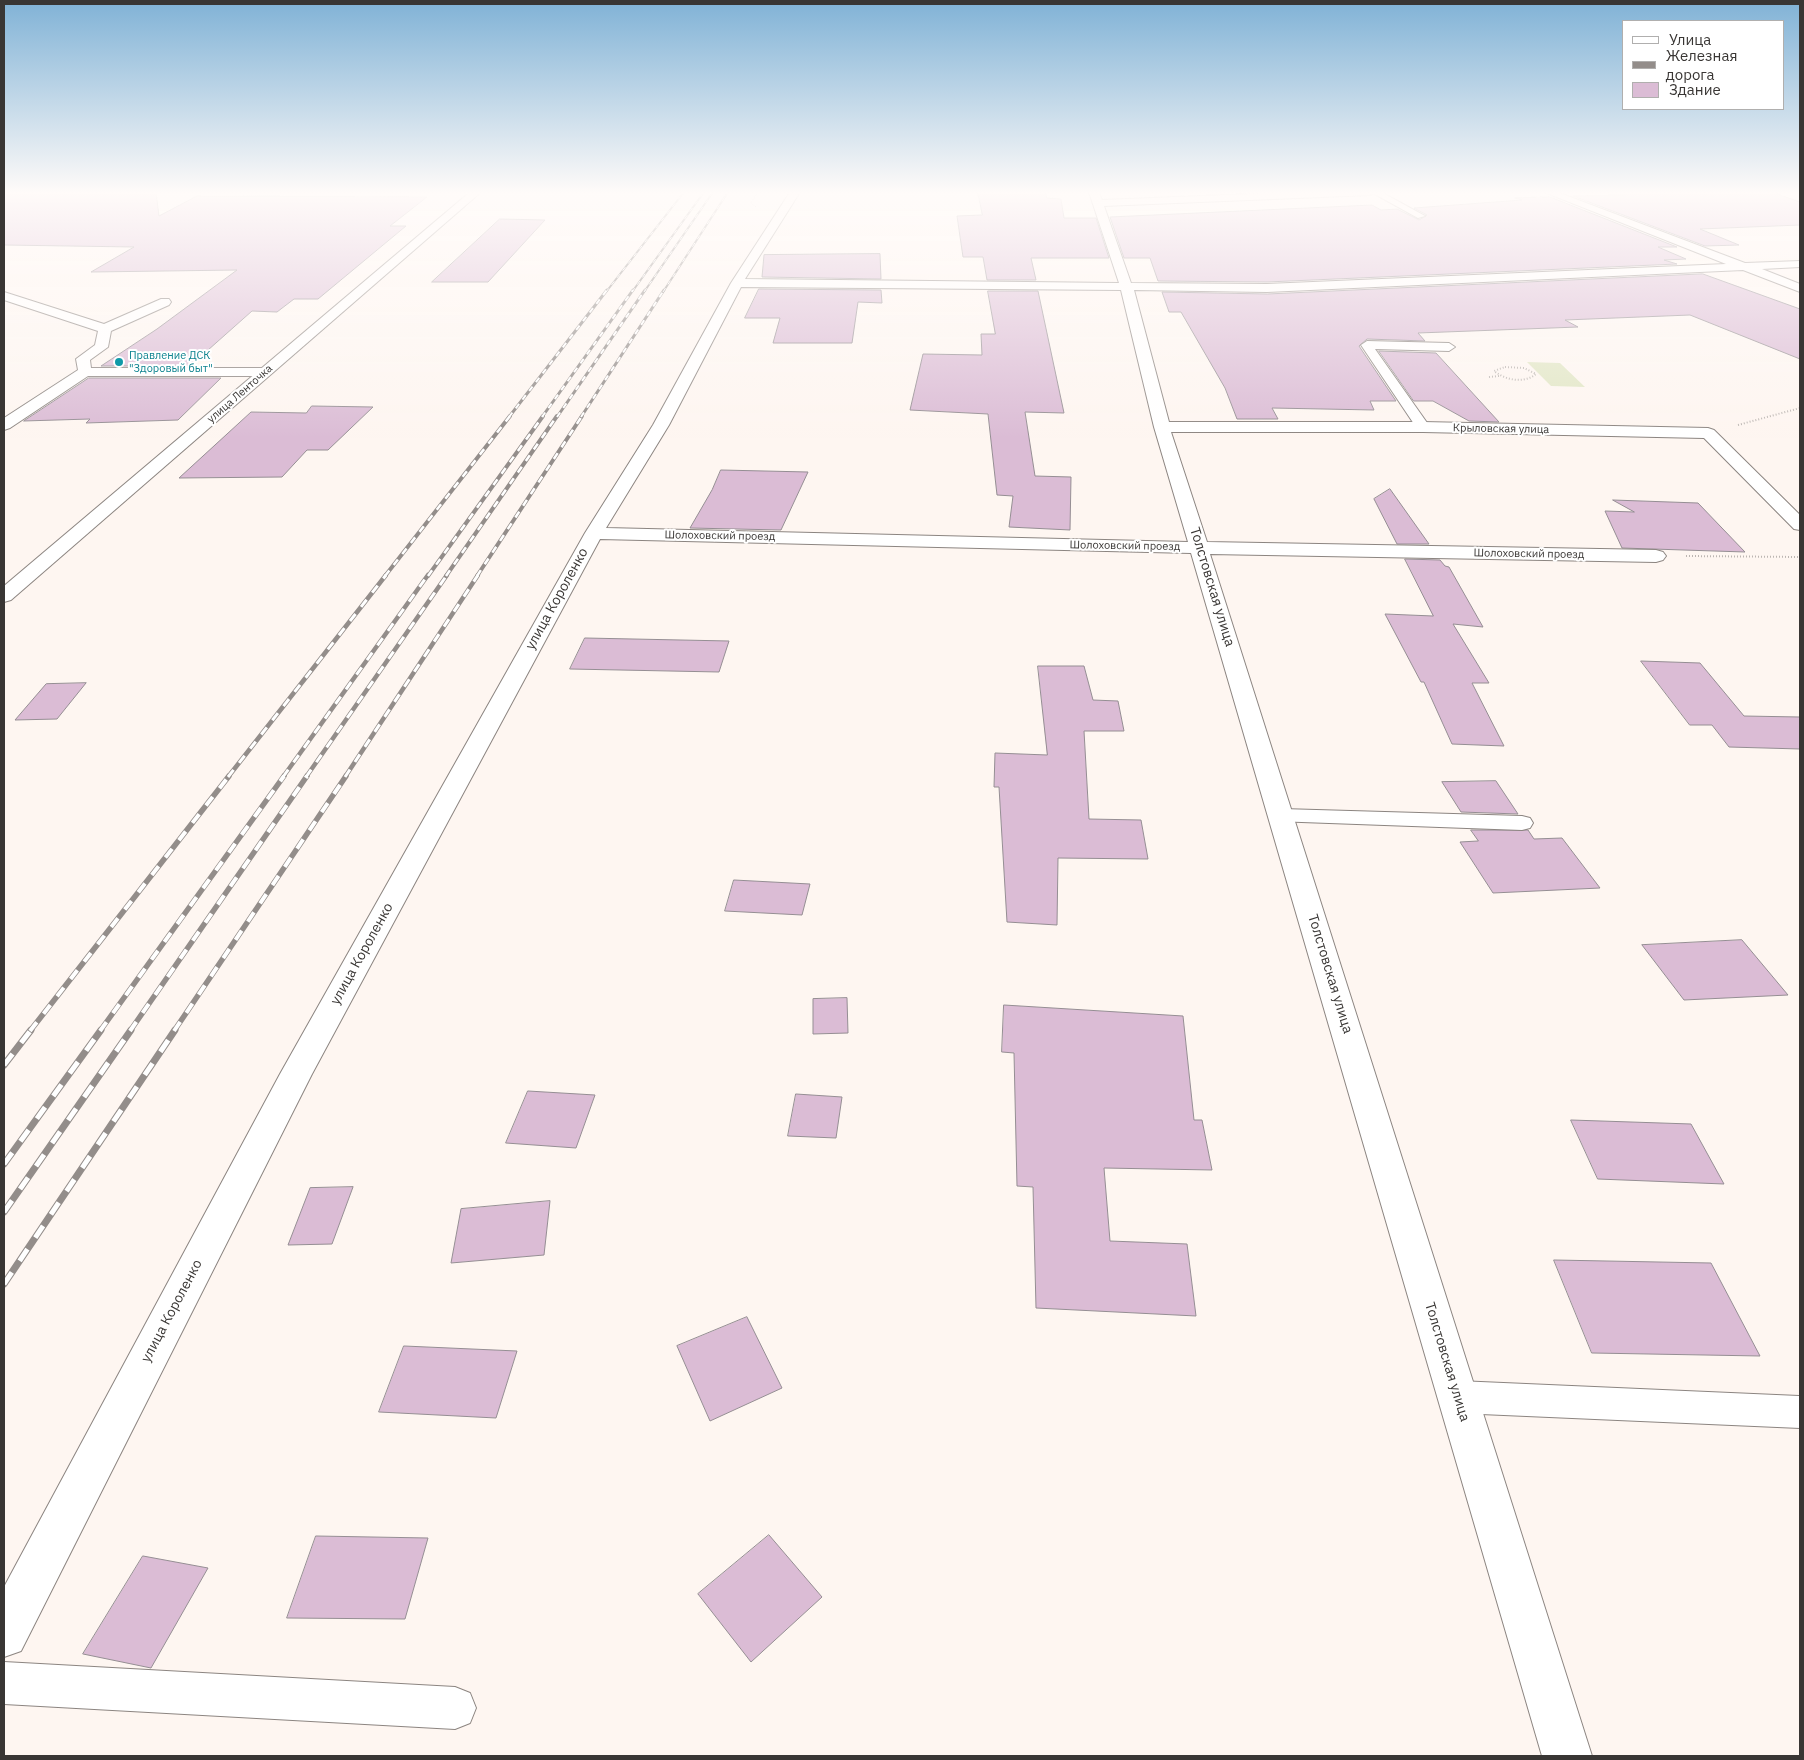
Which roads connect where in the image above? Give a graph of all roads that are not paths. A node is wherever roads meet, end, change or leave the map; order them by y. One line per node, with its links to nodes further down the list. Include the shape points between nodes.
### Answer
1 (380, 274): 14 (street, улица Ленточка)
2 (743, 274): 6 (street, улица Короленко)
3 (1122, 274): 7 (street, Толстовская улица)
4 (1583, 274): 7 (street, via 1267,288)
5 (1764, 274): 8 (street)
6 (737, 283): 7 (street); 21 (street, улица Короленко, via 661,425)
7 (1127, 288): 18 (street, Толстовская улица)
8 (1800, 288)
9 (4, 296): 11 (street)
10 (165, 302): 11 (street)
11 (105, 329): 13 (street, via 101,347 83,360)
12 (1449, 347): 19 (lane, via 1367,345)
13 (85, 372): 14 (street); 16 (street)
14 (266, 372): 24 (street, улица Ленточка)
15 (4, 412): 16 (street)
16 (24, 412): 17 (street)
17 (4, 425)
18 (1162, 427): 19 (street, Крыловская улица); 22 (street, Толстовская улица)
19 (1423, 427): 20 (street, Крыловская улица, via 1471,425 1708,433)
20 (1800, 525)
21 (594, 533): 22 (street, Шолоховский проезд); 29 (street, улица Короленко, via 296,1074)
22 (1200, 548): 23 (street, Шолоховский проезд); 25 (street, Толстовская улица)
23 (1656, 556)
24 (4, 596)
25 (1282, 816): 26 (lane); 27 (street, Толстовская улица)
26 (1522, 823)
27 (1458, 1397): 28 (lane); 32 (street, Толстовская улица)
28 (1799, 1412)
29 (4, 1634)
30 (4, 1683): 31 (lane)
31 (455, 1708)
32 (1567, 1756)

